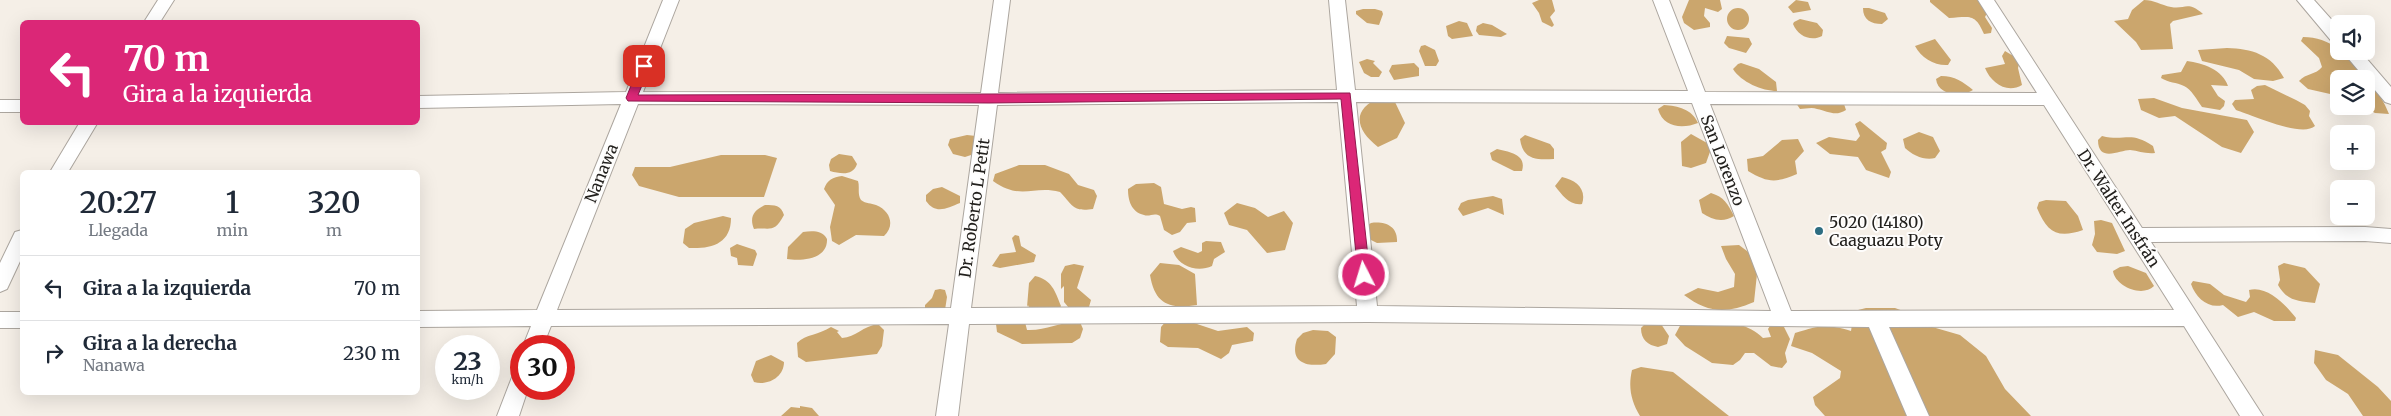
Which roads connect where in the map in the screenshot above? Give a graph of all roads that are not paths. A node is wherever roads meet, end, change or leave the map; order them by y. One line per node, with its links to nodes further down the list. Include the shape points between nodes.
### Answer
1 (166, 0): 8 (street)
2 (671, 0): 13 (street, Nanawa)
3 (1002, 0): 15 (street, Dr. Roberto L Petit)
4 (1337, 0): 11 (street)
5 (1661, 0): 12 (street, San Lorenzo)
6 (1986, 0): 16 (street, Dr. Walter Insfrán)
7 (2305, 0): 9 (street)
8 (153, 20)
9 (2330, 29)
10 (2358, 60): 14 (street)
11 (1346, 96): 12 (street); 15 (street); 26 (street)
12 (1699, 97): 16 (street); 34 (street, San Lorenzo)
13 (631, 98): 15 (street); 17 (street); 30 (street, Nanawa)
14 (2391, 98)
15 (989, 99): 27 (street, Dr. Roberto L Petit)
16 (2049, 99): 22 (street, Dr. Walter Insfrán)
17 (420, 102)
18 (0, 106): 19 (street)
19 (20, 106)
20 (87, 125): 21 (street)
21 (60, 170)
22 (2136, 235): 23 (street); 28 (street, Dr. Walter Insfrán)
23 (2391, 236)
24 (20, 241): 25 (street)
25 (0, 284)
26 (1368, 314): 27 (street); 34 (street)
27 (960, 317): 30 (street); 38 (street, Dr. Roberto L Petit)
28 (2189, 318): 31 (street); 40 (street, Dr. Walter Insfrán)
29 (420, 319): 30 (street)
30 (542, 319): 35 (street, Nanawa)
31 (1876, 319): 34 (street); 39 (street)
32 (0, 320): 33 (street)
33 (20, 320)
34 (1784, 320)
35 (536, 335)
36 (513, 400): 37 (street)
37 (508, 416)
38 (947, 416)
39 (1918, 416)
40 (2252, 416)

